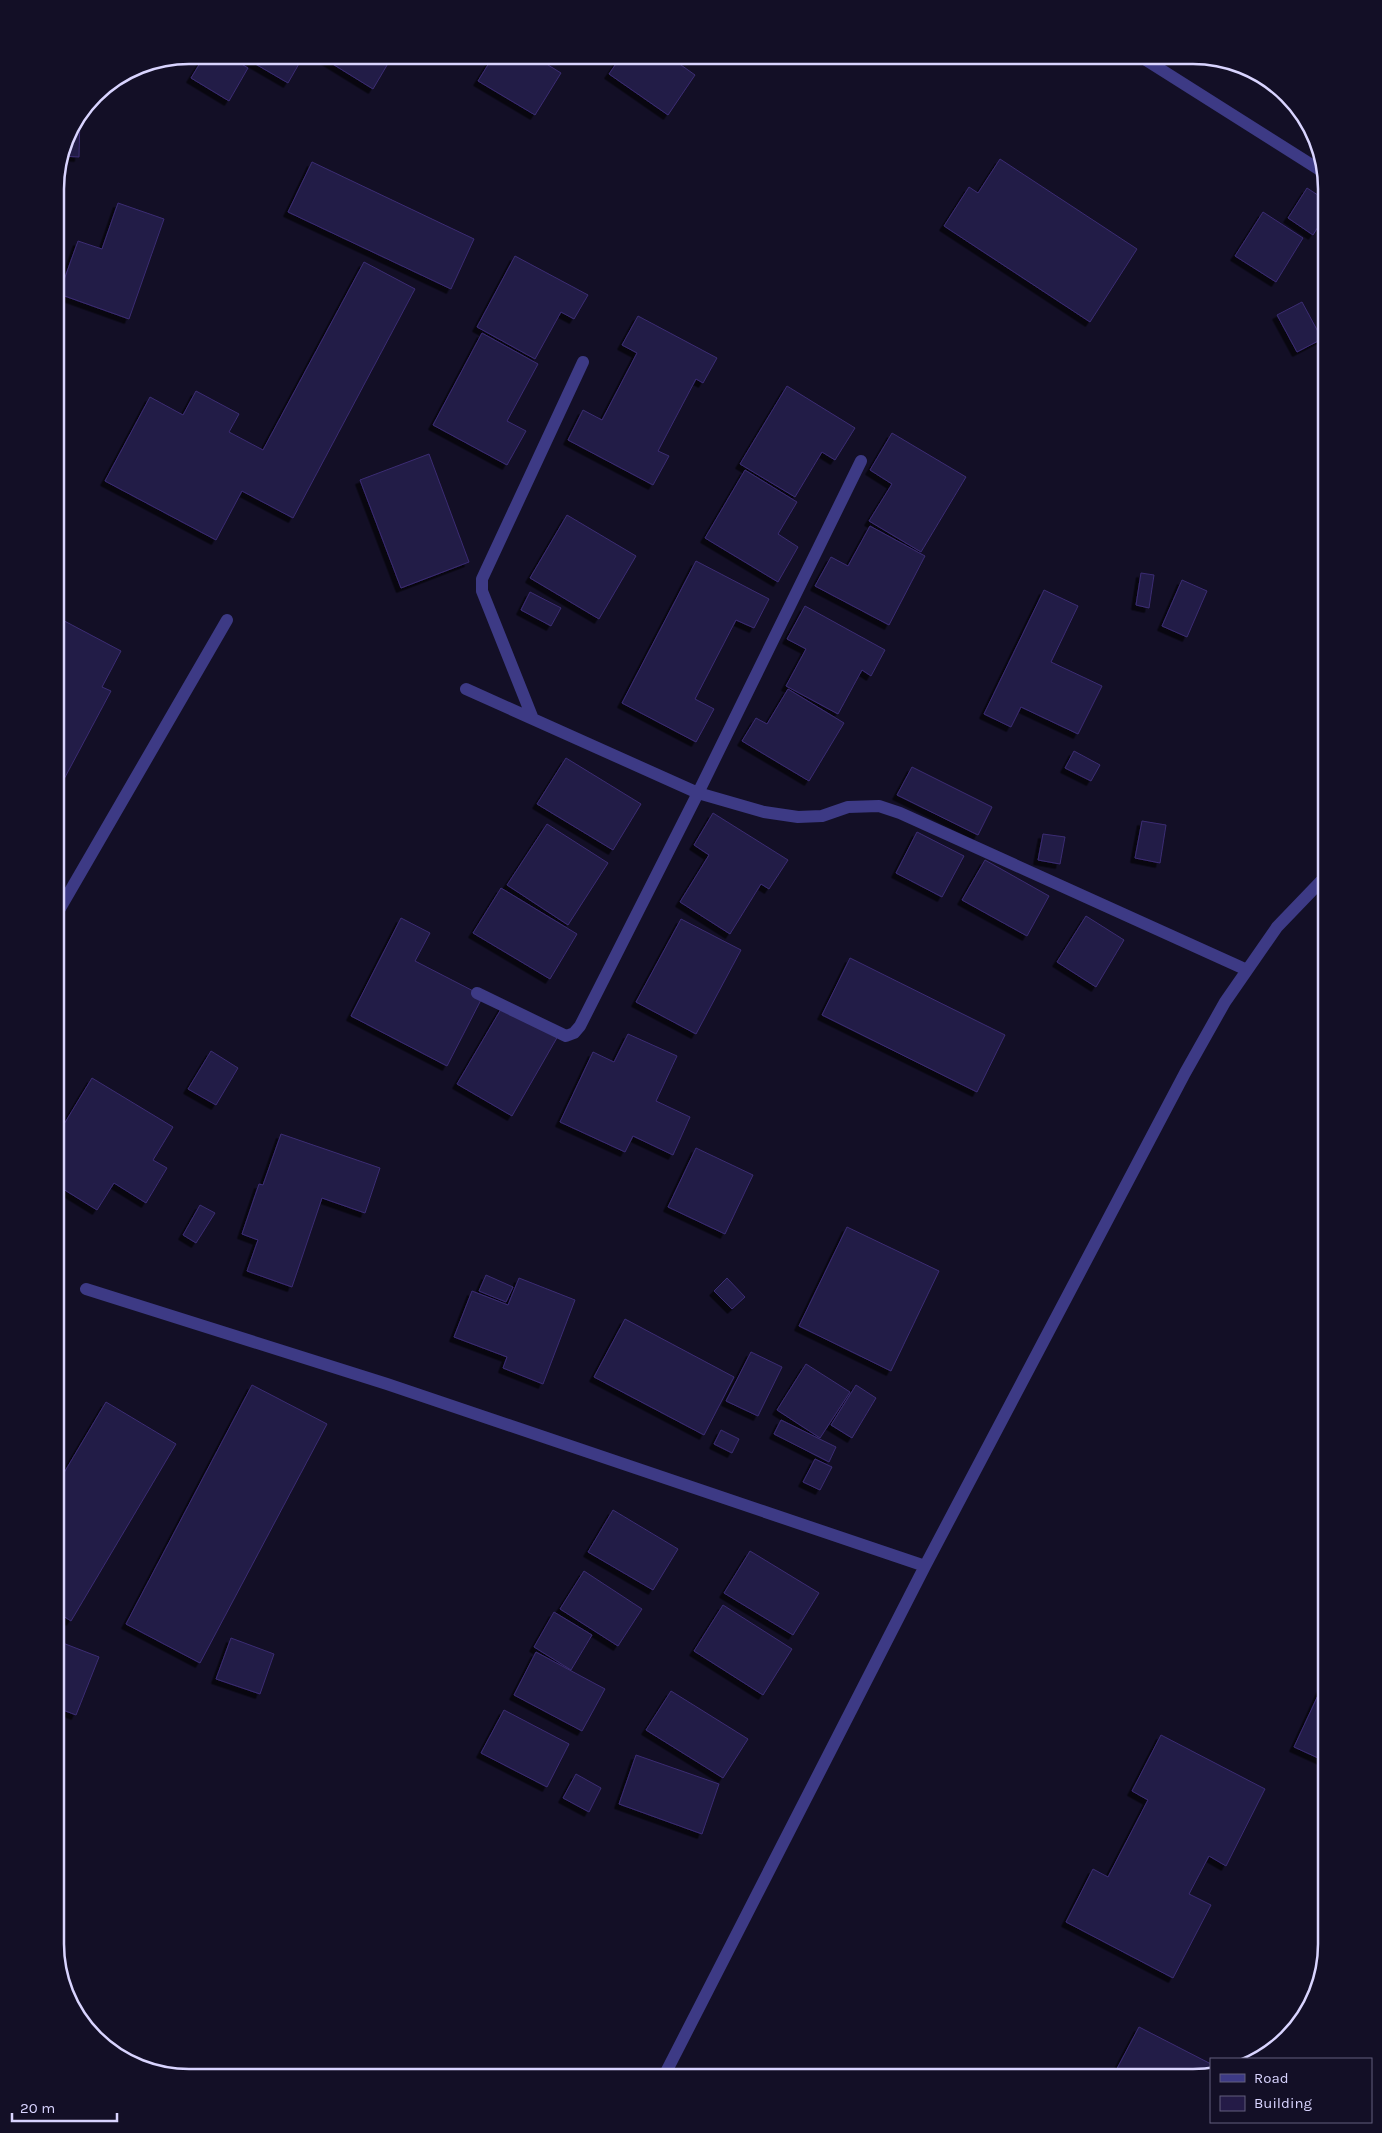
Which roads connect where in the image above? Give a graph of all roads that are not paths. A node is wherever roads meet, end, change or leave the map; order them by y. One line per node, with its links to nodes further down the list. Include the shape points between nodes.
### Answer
1 (1152, 64): 2 (street)
2 (1316, 168)
3 (583, 362): 7 (street, via 482,579 482,591)
4 (861, 461): 8 (street)
5 (227, 620): 10 (street)
6 (466, 689): 7 (street)
7 (532, 719): 8 (street)
8 (698, 793): 11 (street, via 764,812 798,817 879,806); 12 (street, via 574,1033 566,1036)
9 (1318, 883): 11 (street, via 1277,926)
10 (64, 901)
11 (1247, 970): 14 (street, via 1185,1073)
12 (477, 994)
13 (86, 1288): 14 (street, via 388,1384)
14 (925, 1566): 15 (street)
15 (668, 2069)

